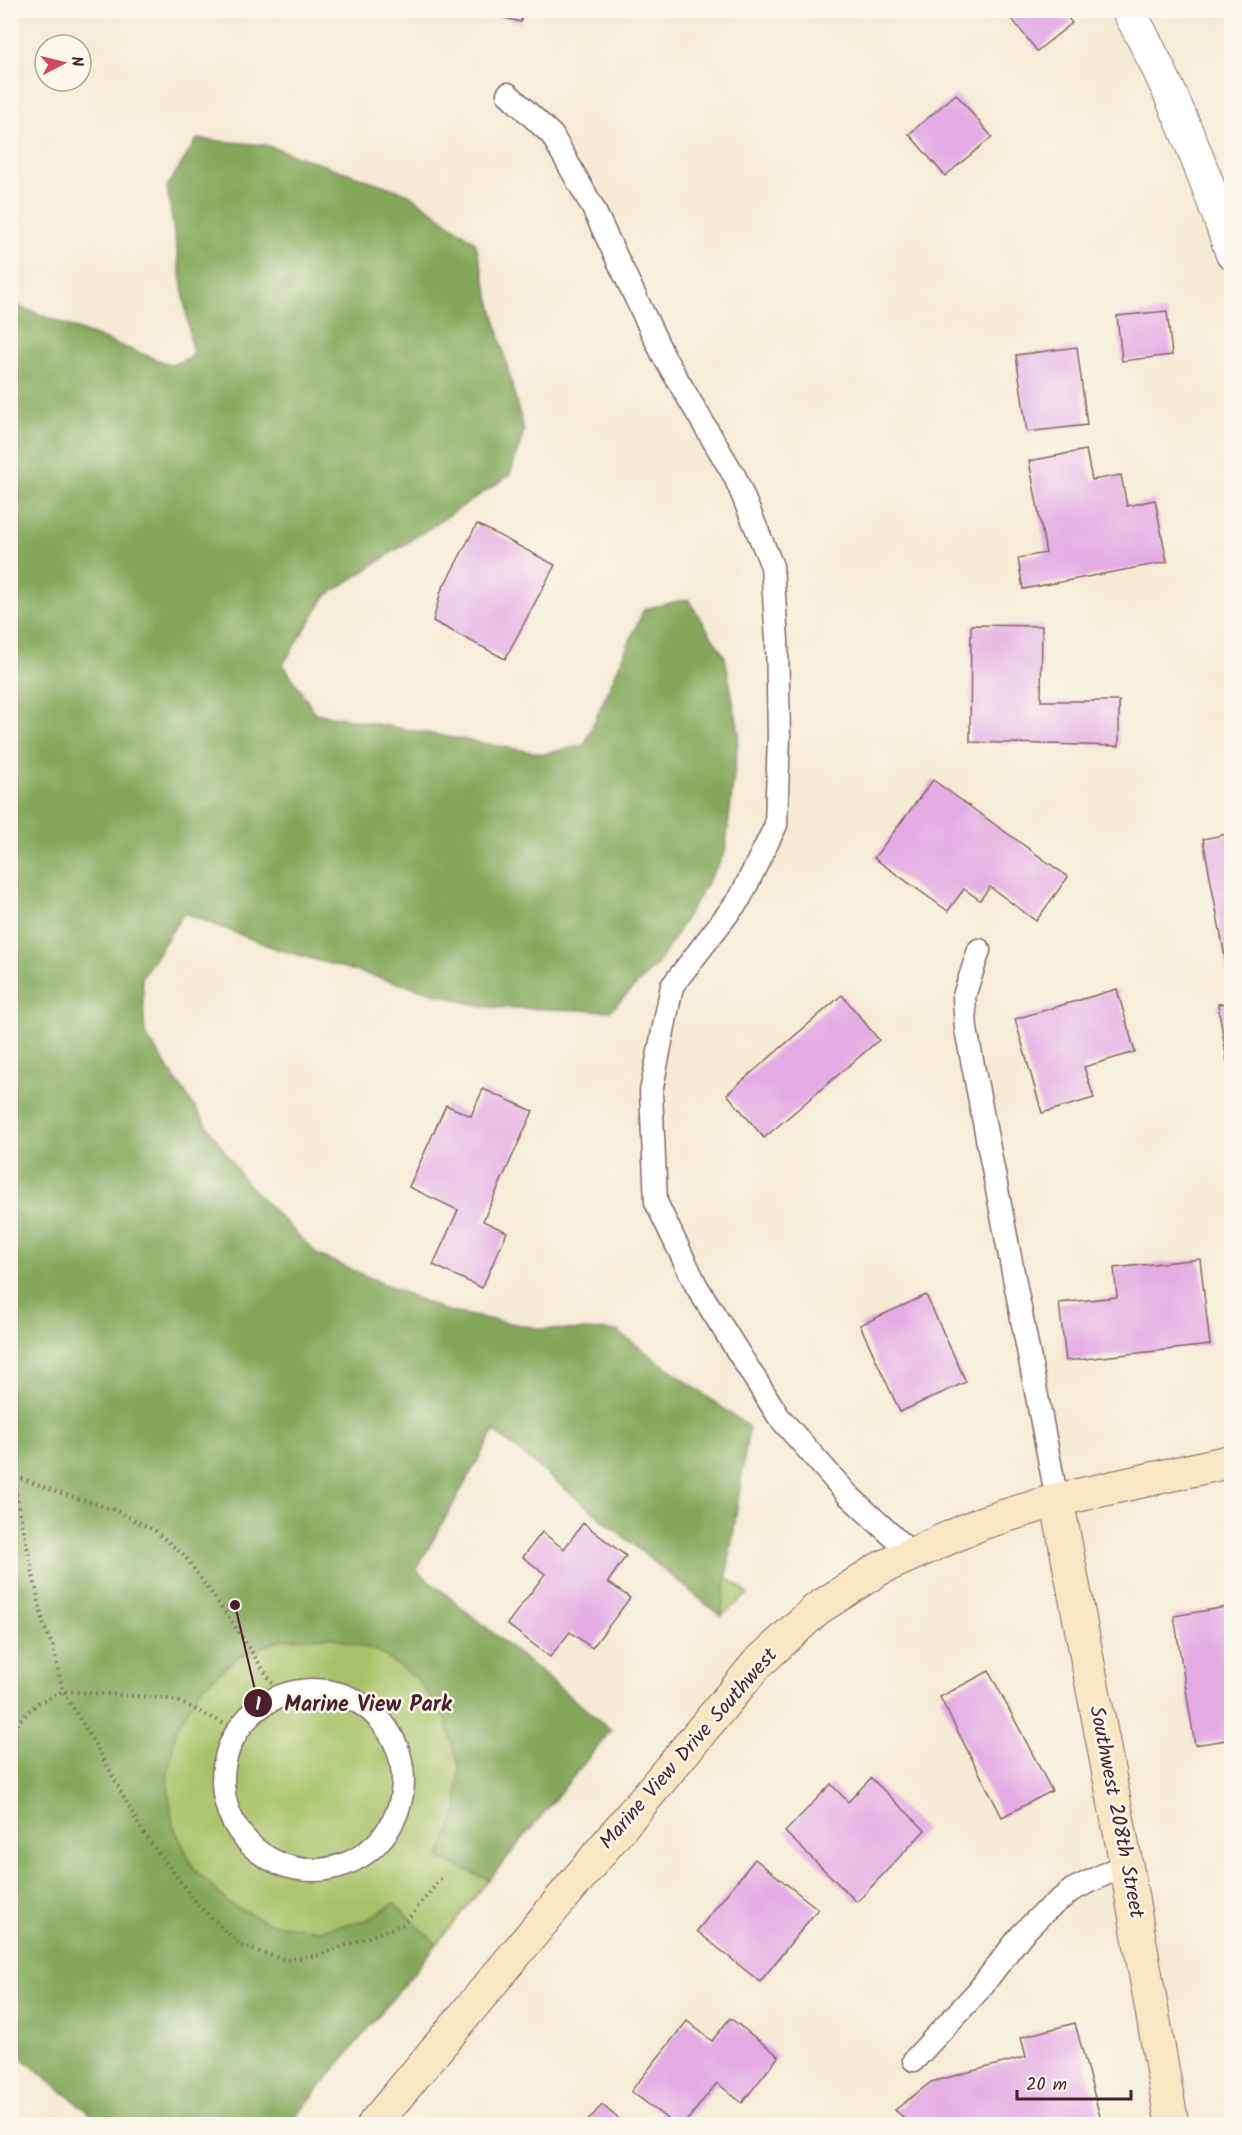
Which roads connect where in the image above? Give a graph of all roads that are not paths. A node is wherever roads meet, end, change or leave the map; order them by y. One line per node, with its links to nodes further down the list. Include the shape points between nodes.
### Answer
1 (1128, 10): 3 (street, via 1150,48 1212,194)
2 (508, 94): 7 (lane, via 552,135 592,206 664,357 735,477 772,566 779,735 776,825 740,898 672,986 651,1092 656,1202 697,1287 779,1417 848,1495)
3 (1232, 253)
4 (979, 950): 6 (lane, via 964,996 966,1029)
5 (1232, 1461): 6 (street, Marine View Drive Southwest)
6 (1057, 1500): 7 (street, Marine View Drive Southwest, via 982,1523); 9 (street, Southwest 208th Street)
7 (912, 1554): 11 (street, Marine View Drive Southwest, via 879,1569 818,1609 757,1664)
8 (280, 1695): 8 (lane, via 307,1689 336,1692 363,1705 385,1725 399,1751 404,1780 399,1809 390,1827 365,1854 340,1867 313,1871 285,1867 260,1854 240,1834 227,1810 222,1783 226,1755 237,1730 256,1709)
9 (1126, 1864): 10 (lane, via 1072,1890 1043,1912); 12 (street, Southwest 208th Street)
10 (914, 2060)
11 (374, 2124)
12 (1172, 2124)

